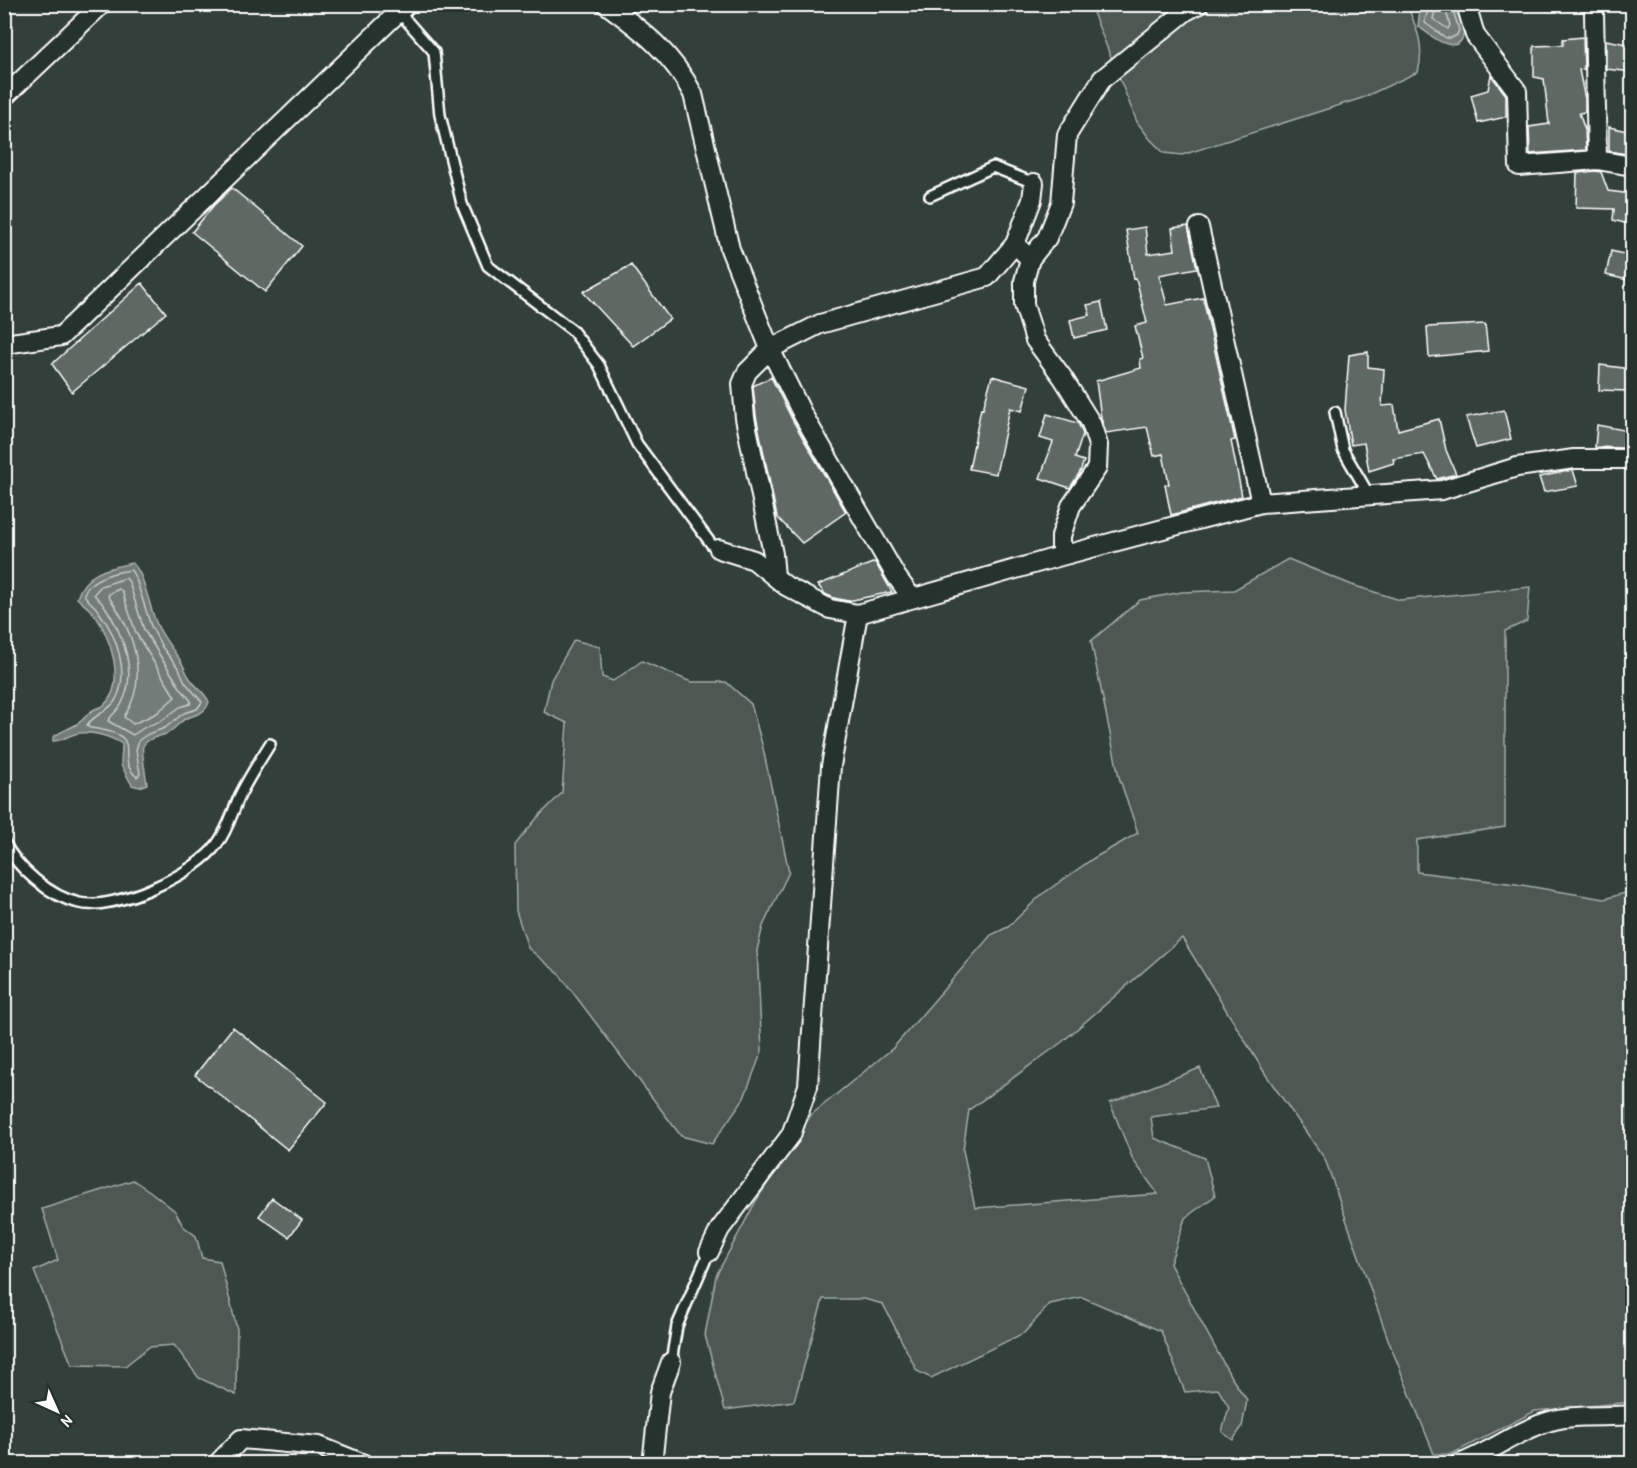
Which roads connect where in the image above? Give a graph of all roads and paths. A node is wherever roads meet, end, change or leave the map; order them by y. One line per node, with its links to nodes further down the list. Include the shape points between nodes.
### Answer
1 (102, 4): 7 (street)
2 (606, 4): 16 (street, via 648,36 682,74 693,94 730,249)
3 (1199, 4): 14 (street, via 1102,79 1067,135 1061,204 1047,238)
4 (1466, 4): 8 (street, via 1475,35 1517,91 1519,166)
5 (403, 8): 15 (street, via 61,336); 21 (lane, via 434,52 440,115 462,204 488,266 572,330 599,365 637,444 712,545)
6 (1594, 13): 8 (street)
7 (4, 97)
8 (1597, 160): 9 (street)
9 (1632, 166)
10 (1034, 183): 11 (lane, via 993,167); 13 (street, via 1032,200)
11 (930, 195)
12 (1199, 227): 20 (street)
13 (1015, 244): 14 (street); 16 (street, via 987,277 820,324)
14 (1030, 259): 22 (street, via 1024,281 1024,305 1035,340 1091,423 1098,445 1097,468 1071,506 1061,536)
15 (4, 344)
16 (770, 349): 23 (street, via 747,372 742,384); 24 (street, via 803,415)
17 (1335, 412): 19 (lane, via 1343,450)
18 (1632, 455): 19 (street, via 1517,467 1442,490)
19 (1369, 495): 20 (street)
20 (1261, 503): 22 (street)
21 (719, 549): 23 (street, via 754,560)
22 (1061, 556): 24 (street)
23 (775, 577): 25 (street, via 830,609)
24 (912, 598): 25 (street)
25 (858, 614): 28 (street, via 831,766 808,1086 790,1135 720,1229)
26 (270, 744): 27 (lane, via 218,844 201,861 160,885 118,901 81,904 60,896 24,871)
27 (4, 842)
28 (709, 1252): 29 (lane, via 677,1326)
29 (671, 1362): 33 (street, via 660,1392)
30 (1632, 1415): 34 (street, via 1545,1422)
31 (217, 1464): 32 (street, via 241,1439 319,1446)
32 (364, 1464)
33 (652, 1464)
34 (1459, 1464)

